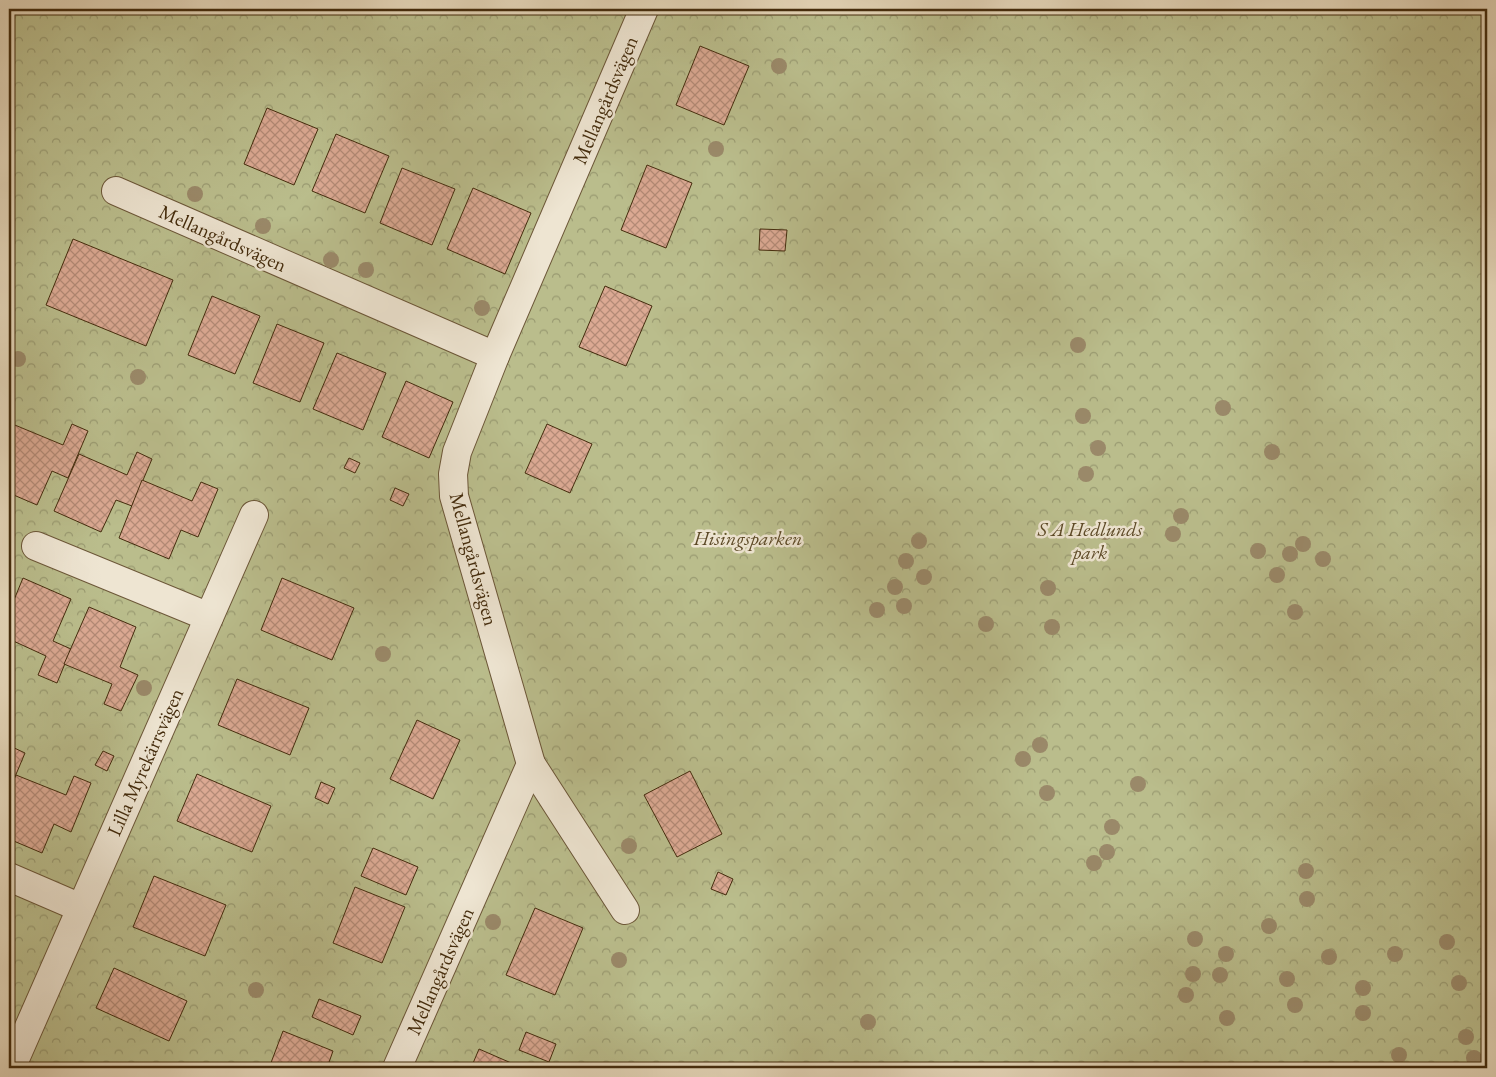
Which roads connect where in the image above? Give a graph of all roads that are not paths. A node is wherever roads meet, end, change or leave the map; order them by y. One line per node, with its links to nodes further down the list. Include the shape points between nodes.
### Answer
1 (644, 9): 3 (street, Mellangårdsvägen)
2 (116, 191): 3 (street, Mellangårdsvägen)
3 (496, 356): 7 (street, Mellangårdsvägen, via 457,452 454,496)
4 (254, 515): 6 (street, Lilla Myrekärrsvägen)
5 (36, 546): 6 (street)
6 (209, 617): 9 (street, Lilla Myrekärrsvägen)
7 (532, 764): 10 (street, Mellangårdsvägen); 12 (street, Mellangårdsvägen)
8 (9, 877): 9 (street)
9 (81, 908): 11 (street, Lilla Myrekärrsvägen)
10 (625, 910)
11 (11, 1068)
12 (397, 1068)

